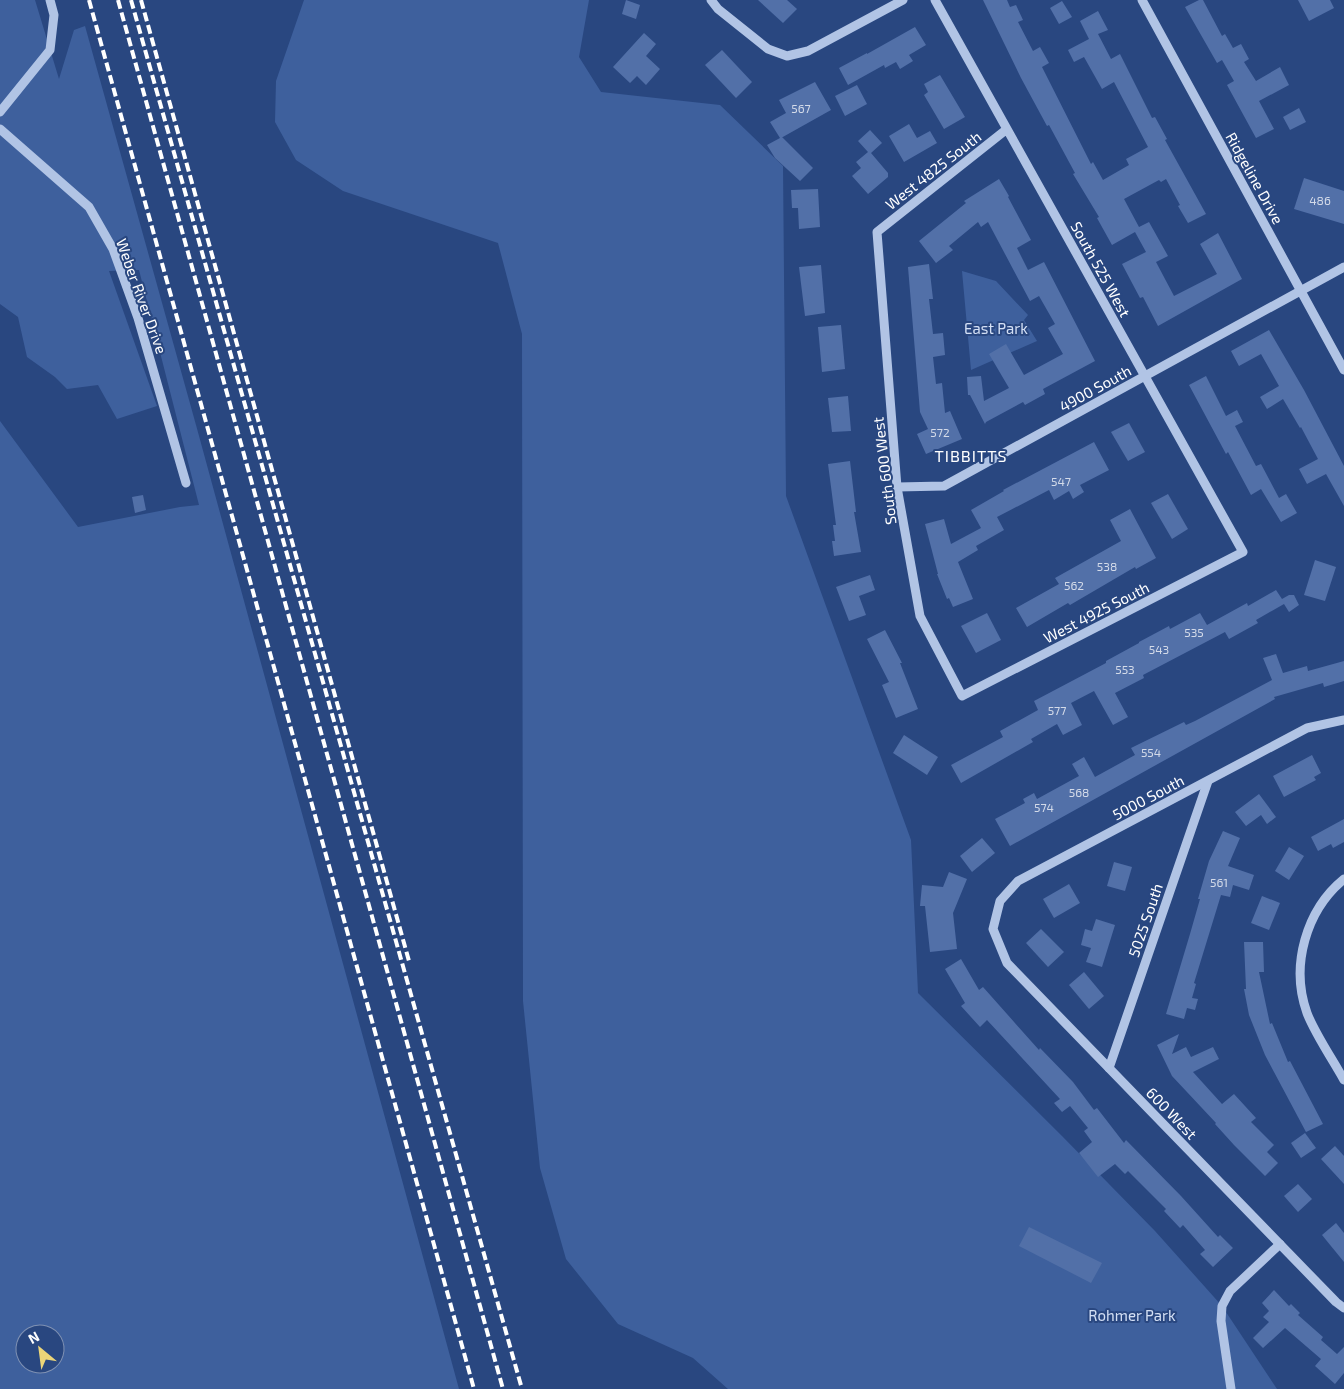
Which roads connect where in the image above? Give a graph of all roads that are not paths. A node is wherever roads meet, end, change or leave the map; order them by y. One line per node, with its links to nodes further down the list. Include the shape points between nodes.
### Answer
1 (50, 0): 6 (street, via 54,16 50,50)
2 (712, 0): 3 (street, via 718,9 768,49 787,56 808,51)
3 (903, 0)
4 (935, 0): 8 (street, South 525 West)
5 (1142, 0): 11 (street, Ridgeline Drive)
6 (0, 112)
7 (0, 129): 14 (street, Weber River Drive, via 89,207 113,249 138,318)
8 (1007, 129): 9 (street, West 4825 South); 13 (street, South 525 West)
9 (877, 232): 15 (street, South 600 West)
10 (1344, 267): 11 (street, 4900 South)
11 (1301, 291): 12 (street, Ridgeline Drive); 13 (street, 4900 South)
12 (1344, 370)
13 (1145, 376): 15 (street, 4900 South, via 944,486); 16 (street, South 525 West)
14 (186, 483)
15 (897, 488): 17 (street, South 600 West, via 920,616)
16 (1243, 552): 17 (street, West 4925 South)
17 (962, 696)
18 (1344, 720): 19 (street, 5000 South, via 1307,728)
19 (1208, 781): 21 (street, 5000 South, via 1018,881 1000,901); 22 (street, 5025 South)
20 (1344, 879): 23 (street, via 1331,889 1311,923 1301,957 1300,975 1308,1015)
21 (993, 929): 22 (street, 600 West, via 1007,963)
22 (1109, 1068): 24 (street, 600 West)
23 (1344, 1080)
24 (1280, 1244): 25 (street, 600 West); 26 (street, via 1230,1292 1222,1306)
25 (1344, 1308)
26 (1230, 1389)

